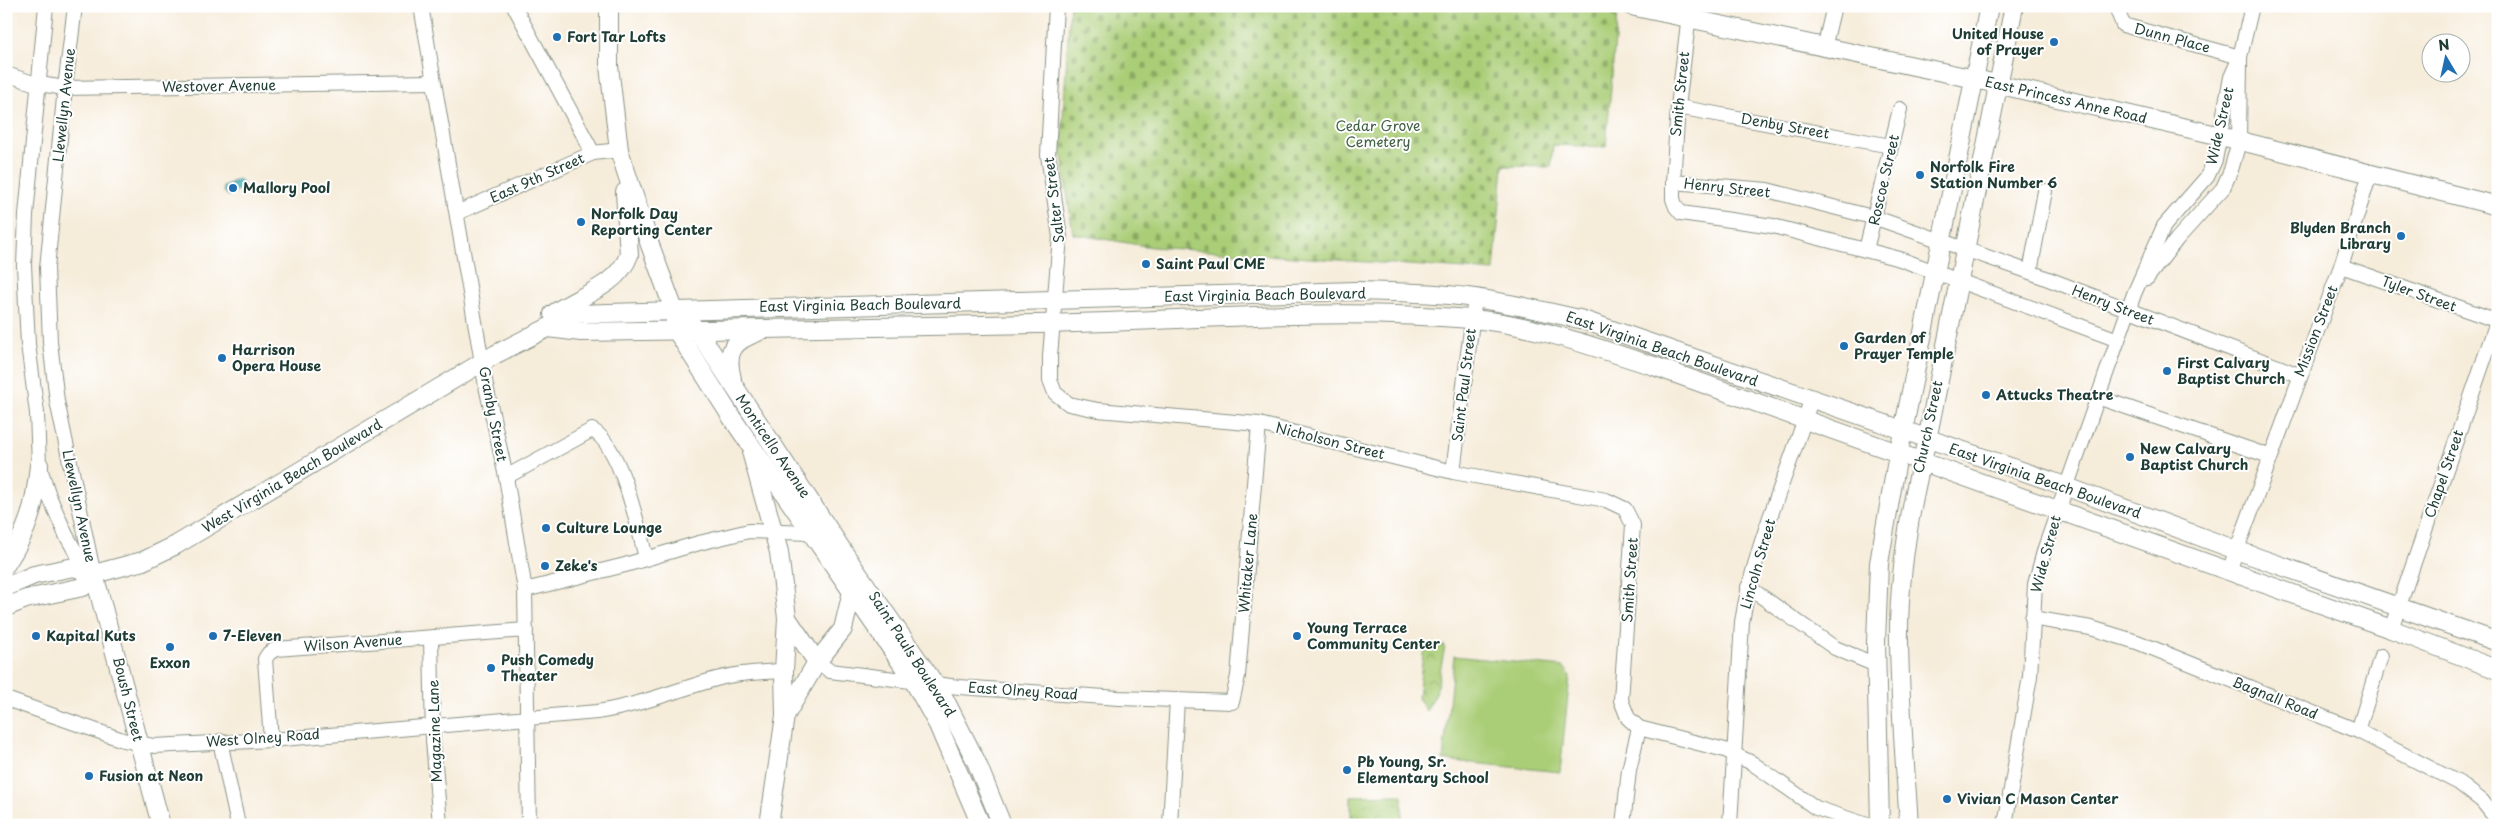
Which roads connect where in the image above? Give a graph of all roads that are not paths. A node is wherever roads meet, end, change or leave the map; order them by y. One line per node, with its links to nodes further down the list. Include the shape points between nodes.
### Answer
1 (46, 6): 19 (street, Llewellyn Avenue)
2 (75, 6): 21 (street, Llewellyn Avenue)
3 (420, 6): 18 (street, Granby Street)
4 (514, 6): 27 (street)
5 (609, 6): 28 (main road, Monticello Avenue, via 609,66)
6 (1056, 6): 45 (street, Salter Street, via 1048,155 1060,237)
7 (1631, 6): 13 (main road, East Princess Anne Road)
8 (1834, 6): 14 (street)
9 (1990, 6): 17 (main road, Church Street)
10 (2014, 6): 20 (main road, Church Street)
11 (2119, 6): 15 (street, Dunn Place, via 2123,25)
12 (2252, 6): 15 (street, Wide Street)
13 (1689, 13): 14 (main road, East Princess Anne Road); 22 (street, Smith Street)
14 (1824, 48): 17 (main road, East Princess Anne Road)
15 (2240, 56): 24 (street, Wide Street, via 2231,77); 25 (street, Wide Street)
16 (6, 74): 19 (street, Westover Avenue)
17 (1975, 78): 20 (main road, East Princess Anne Road); 35 (main road, Church Street)
18 (433, 82): 21 (street, Westover Avenue); 33 (street, Granby Street)
19 (39, 84): 21 (street, Westover Avenue); 74 (street, Llewellyn Avenue, via 24,265)
20 (1999, 84): 24 (main road, East Princess Anne Road); 36 (main road, Church Street)
21 (65, 88): 87 (street, Llewellyn Avenue, via 47,268 50,342 57,401)
22 (1678, 107): 26 (street, Denby Street); 30 (street, Smith Street)
23 (1900, 109): 26 (street, Roscoe Street)
24 (2221, 136): 25 (main road, East Princess Anne Road); 43 (street, Wide Street, via 2207,177 2164,226)
25 (2239, 142): 29 (main road, East Princess Anne Road); 43 (street, Wide Street, via 2222,188)
26 (1891, 146): 34 (street, Roscoe Street)
27 (594, 153): 28 (street, East 9th Street); 33 (street, East 9th Street)
28 (621, 158): 46 (main road, Monticello Avenue); 56 (main road, via 629,255 626,264 612,280 564,306)
29 (2370, 174): 32 (main road, East Princess Anne Road); 38 (street, Mission Street)
30 (1673, 182): 34 (street, Henry Street, via 1767,190); 37 (street, Henry Street, via 1676,207 1688,216 1773,226)
31 (2045, 191): 40 (street)
32 (2498, 206)
33 (457, 213): 58 (street, Granby Street)
34 (1876, 218): 35 (street, Henry Street); 37 (street, Roscoe Street)
35 (1942, 240): 36 (street, Henry Street); 39 (main road, Church Street)
36 (1965, 248): 40 (street, Henry Street); 41 (main road, Church Street)
37 (1866, 250): 39 (street, Henry Street)
38 (2341, 266): 50 (street, Tyler Street); 59 (street, Mission Street)
39 (1935, 271): 41 (street, Henry Street); 68 (main road, Church Street)
40 (2030, 272): 47 (street, Henry Street)
41 (1958, 280): 57 (street, Henry Street); 69 (main road, Church Street)
42 (1268, 294): 44 (main road, East Virginia Beach Boulevard, via 1412,293); 45 (main road, East Virginia Beach Boulevard); 48 (main road)
43 (2134, 294): 47 (street, Wide Street)
44 (1475, 298): 49 (street, Saint Paul Street); 60 (main road, East Virginia Beach Boulevard, via 1583,320)
45 (1056, 300): 46 (main road, East Virginia Beach Boulevard); 51 (street, Salter Street)
46 (674, 310): 52 (main road, East Virginia Beach Boulevard, via 575,314); 54 (main road, Monticello Avenue); 55 (main road, Monticello Avenue)
47 (2129, 312): 57 (street, Wide Street); 59 (street, Henry Street)
48 (1269, 316): 49 (main road, East Virginia Beach Boulevard); 51 (main road, East Virginia Beach Boulevard)
49 (1473, 319): 65 (main road, East Virginia Beach Boulevard, via 1550,334); 75 (street, Saint Paul Street)
50 (2498, 321): 92 (street, Chapel Street)
51 (1054, 324): 53 (main road, East Virginia Beach Boulevard); 62 (street, Salter Street, via 1050,380)
52 (548, 328): 54 (main road, East Virginia Beach Boulevard, via 581,332); 56 (main road, East Virginia Beach Boulevard)
53 (766, 329): 55 (main road, East Virginia Beach Boulevard); 61 (main road, via 745,336 734,345 728,358)
54 (676, 330): 55 (main road, East Virginia Beach Boulevard); 70 (main road, Monticello Avenue)
55 (697, 330): 61 (main road, Monticello Avenue)
56 (527, 336): 58 (main road, East Virginia Beach Boulevard)
57 (2118, 340): 63 (street, Wide Street)
58 (483, 362): 76 (street, Granby Street); 87 (main road, West Virginia Beach Boulevard, via 176,545 143,561)
59 (2299, 375): 72 (street, Mission Street)
60 (1769, 384): 64 (main road, East Virginia Beach Boulevard); 65 (main road)
61 (734, 387): 85 (main road, Monticello Avenue)
62 (1055, 393): 67 (street, Nicholson Street, via 1069,404 1098,410)
63 (2098, 397): 72 (street); 77 (street, Wide Street)
64 (1811, 400): 66 (street, Lincoln Street); 68 (main road, East Virginia Beach Boulevard)
65 (1762, 404): 66 (main road, East Virginia Beach Boulevard)
66 (1804, 420): 71 (main road, East Virginia Beach Boulevard); 88 (street, Lincoln Street)
67 (1259, 424): 75 (street, Nicholson Street); 111 (street, Whitaker Lane, via 1238,676)
68 (1903, 431): 69 (main road, East Virginia Beach Boulevard); 71 (main road, Church Street)
69 (1927, 440): 73 (main road, Church Street); 77 (main road, East Virginia Beach Boulevard)
70 (750, 444): 80 (main road, Monticello Avenue); 81 (main road, Monticello Avenue)
71 (1898, 453): 73 (main road, East Virginia Beach Boulevard); 99 (main road, Church Street, via 1879,562)
72 (2269, 456): 82 (street, Mission Street)
73 (1921, 461): 79 (main road, East Virginia Beach Boulevard); 100 (main road, Church Street, via 1904,558)
74 (39, 465): 84 (main road, via 36,497 29,522); 87 (street, Llewellyn Avenue, via 66,534 78,556)
75 (1453, 472): 78 (street, Nicholson Street)
76 (506, 477): 83 (street, via 592,430 600,434 624,479); 90 (street, Granby Street)
77 (2065, 486): 79 (street, Wide Street); 82 (main road, East Virginia Beach Boulevard)
78 (1606, 500): 115 (street, Smith Street, via 1624,509 1633,525 1621,700 1628,718)
79 (2057, 511): 86 (main road, East Virginia Beach Boulevard); 95 (street, Wide Street, via 2035,584)
80 (772, 531): 81 (street); 83 (street, via 749,531); 94 (main road, Monticello Avenue, via 779,552)
81 (812, 533): 91 (main road, Monticello Avenue)
82 (2236, 550): 86 (street, Mission Street); 92 (main road, East Virginia Beach Boulevard)
83 (646, 558): 90 (street)
84 (6, 564)
85 (854, 568): 91 (main road, Monticello Avenue); 108 (main road, Saint Pauls Boulevard)
86 (2228, 572): 96 (main road, East Virginia Beach Boulevard)
87 (94, 574): 89 (main road, via 74,567 34,575); 93 (main road, via 84,587 26,599); 119 (main road, Boush Street)
88 (1748, 586): 104 (street, via 1835,648); 120 (street, Lincoln Street, via 1742,622)
89 (6, 587)
90 (525, 590): 97 (street, Granby Street)
91 (853, 592): 103 (main road, Monticello Avenue, via 843,630); 107 (main road, Saint Pauls Boulevard)
92 (2399, 606): 96 (street, Chapel Street); 101 (main road, East Virginia Beach Boulevard)
93 (6, 607)
94 (787, 618): 103 (main road); 106 (main road, Monticello Avenue)
95 (2032, 618): 116 (street, Bagnall Road, via 2091,628 2137,642); 135 (street, Wide Street, via 2030,676)
96 (2391, 628): 105 (main road, East Virginia Beach Boulevard)
97 (526, 630): 98 (street, Wilson Avenue); 113 (street, Granby Street)
98 (431, 638): 114 (street, Magazine Lane); 117 (street, Wilson Avenue, via 284,648 269,653 265,666)
99 (1876, 642): 100 (street); 104 (main road, Church Street)
100 (1899, 642): 134 (main road, Church Street)
101 (2498, 642)
102 (2381, 656): 116 (street)
103 (817, 662): 107 (street, East Olney Road, via 830,671); 112 (main road, Monticello Avenue)
104 (1876, 664): 133 (main road, Church Street)
105 (2498, 670)
106 (784, 671): 112 (main road, Monticello Avenue); 113 (street, via 744,673 717,679 611,710)
107 (913, 680): 108 (street, East Olney Road); 127 (main road, Saint Pauls Boulevard, via 938,725)
108 (934, 683): 110 (street, East Olney Road); 128 (main road, Saint Pauls Boulevard, via 976,761)
109 (6, 699): 119 (street, West Olney Road)
110 (1177, 700): 111 (street, East Olney Road); 129 (street)
111 (1232, 702)
112 (785, 716): 126 (main road, Monticello Avenue)
113 (527, 717): 114 (street, West Olney Road); 125 (street, Granby Street)
114 (434, 726): 117 (street, West Olney Road); 124 (street, Magazine Lane)
115 (1640, 728): 120 (street); 130 (street, via 1629,770)
116 (2358, 731): 121 (street, Bagnall Road, via 2459,784 2482,801)
117 (271, 740): 118 (street, West Olney Road)
118 (220, 741): 119 (street, West Olney Road, via 154,746); 123 (street)
119 (140, 744): 122 (main road, Boush Street)
120 (1734, 754): 131 (street, Lincoln Street); 132 (street, via 1816,808)
121 (2498, 821)
122 (161, 825)
123 (238, 825)
124 (440, 825)
125 (529, 825)
126 (769, 825)
127 (981, 825)
128 (1002, 825)
129 (1170, 825)
130 (1623, 825)
131 (1730, 825)
132 (1867, 825)
133 (1880, 825)
134 (1909, 825)
135 (2005, 825)

